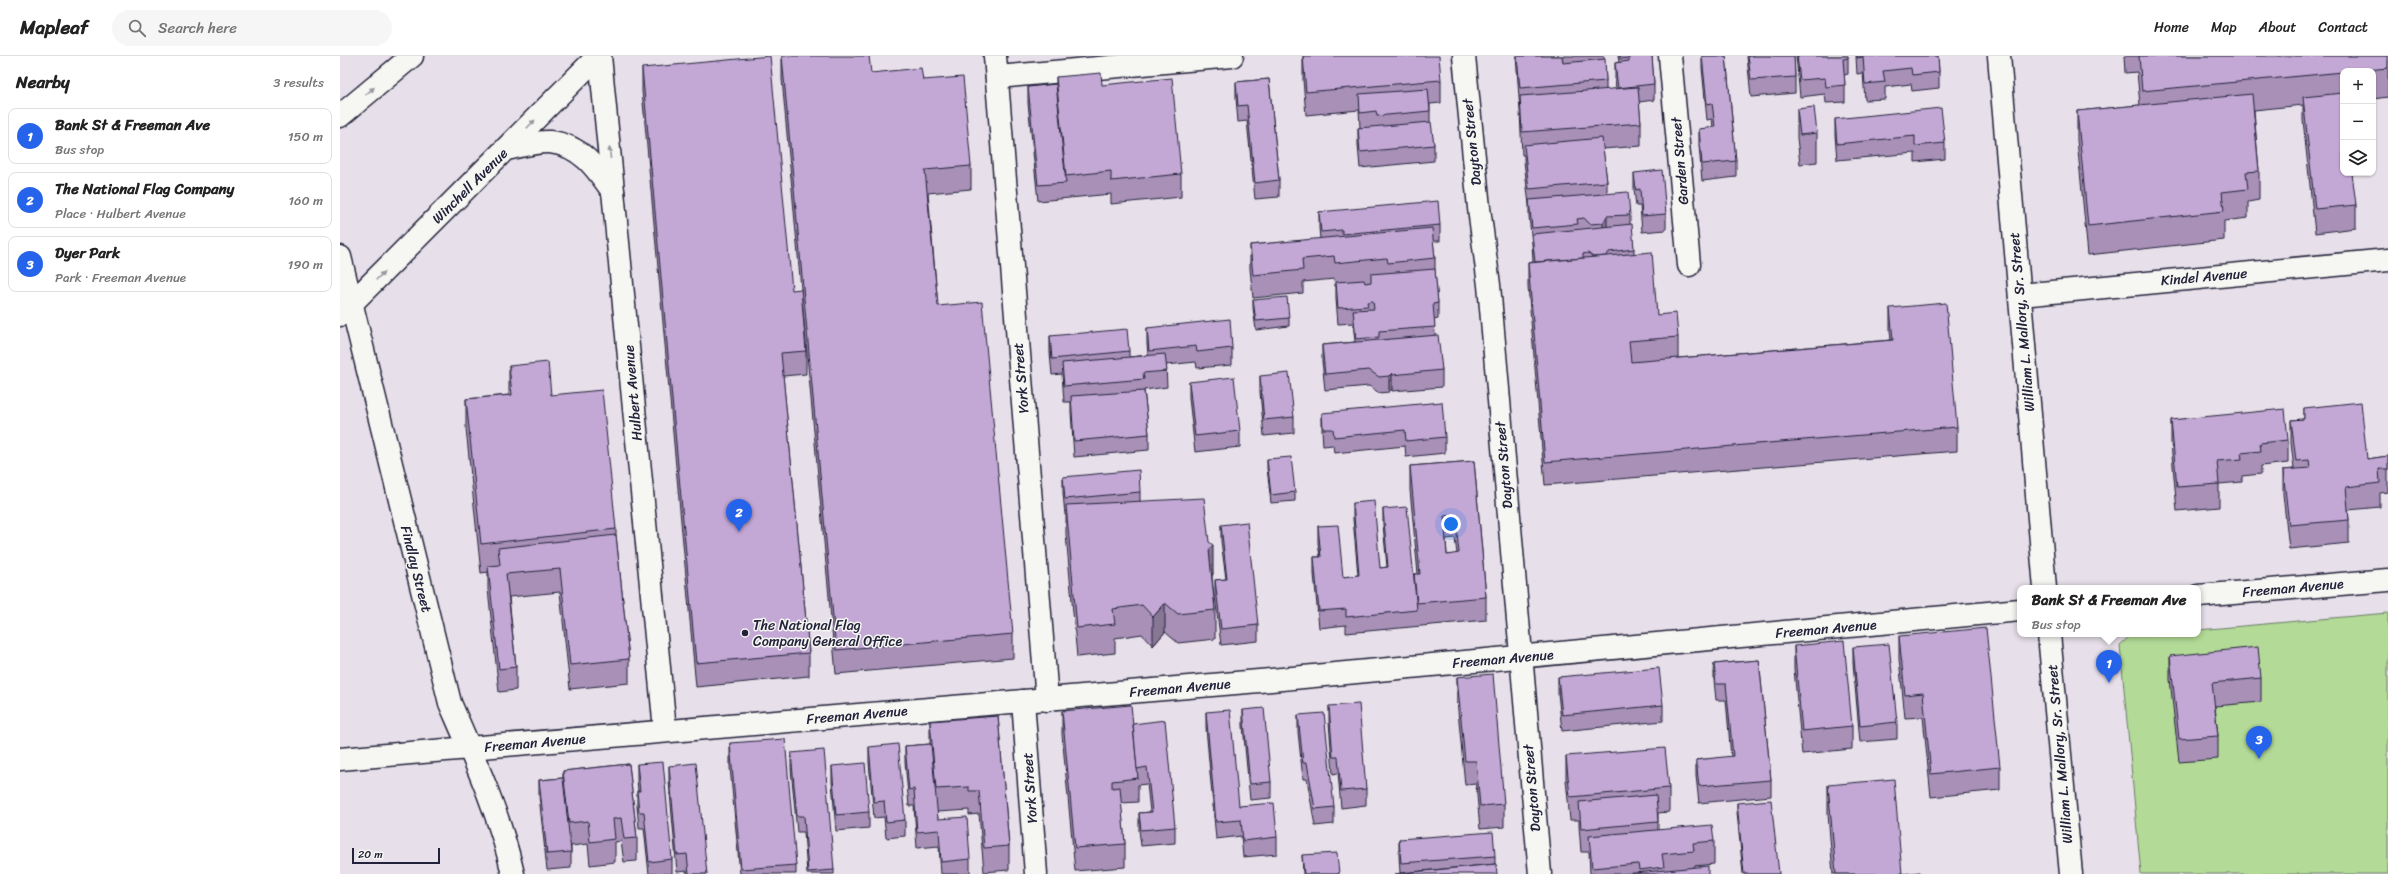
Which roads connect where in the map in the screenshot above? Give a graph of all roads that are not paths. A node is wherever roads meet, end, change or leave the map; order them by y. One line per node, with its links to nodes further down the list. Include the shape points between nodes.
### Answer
1 (412, 56): 8 (main road, one-way to 1)
2 (599, 56): 9 (main road, Winchell Avenue, one-way to 2); 10 (main road, Hulbert Avenue, one-way to 2)
3 (1232, 56): 7 (main road)
4 (1464, 56): 21 (main road, Dayton Street, via 1489,285)
5 (1670, 56): 13 (main road, Garden Street)
6 (2000, 56): 14 (main road, William L. Mallory, Sr. Street)
7 (996, 67): 22 (main road, York Street)
8 (340, 116)
9 (506, 149): 10 (main road, via 549,142 574,148 594,165); 15 (main road, Winchell Avenue, one-way to 9)
10 (613, 192): 24 (main road, Hulbert Avenue)
11 (340, 257): 15 (main road, Findlay Street)
12 (2388, 260): 14 (main road, Kindel Avenue)
13 (1689, 265)
14 (2020, 295): 17 (main road, William L. Mallory, Sr. Street)
15 (346, 309): 25 (main road, Findlay Street, via 450,703)
16 (2388, 580): 18 (main road, Freeman Avenue)
17 (2045, 585)
18 (2201, 596)
19 (2017, 610): 21 (main road, Freeman Avenue)
20 (2049, 637): 30 (main road, William L. Mallory, Sr. Street)
21 (1520, 658): 22 (main road, Freeman Avenue); 29 (main road, Dayton Street)
22 (1047, 700): 23 (main road, Freeman Avenue)
23 (1023, 702): 24 (main road, Freeman Avenue); 28 (main road, York Street)
24 (665, 730): 25 (main road, Freeman Avenue)
25 (470, 749): 26 (main road, Freeman Avenue); 27 (main road, Findlay Street, via 508,852)
26 (340, 759)
27 (513, 874)
28 (1036, 874)
29 (1540, 874)
30 (2071, 874)

